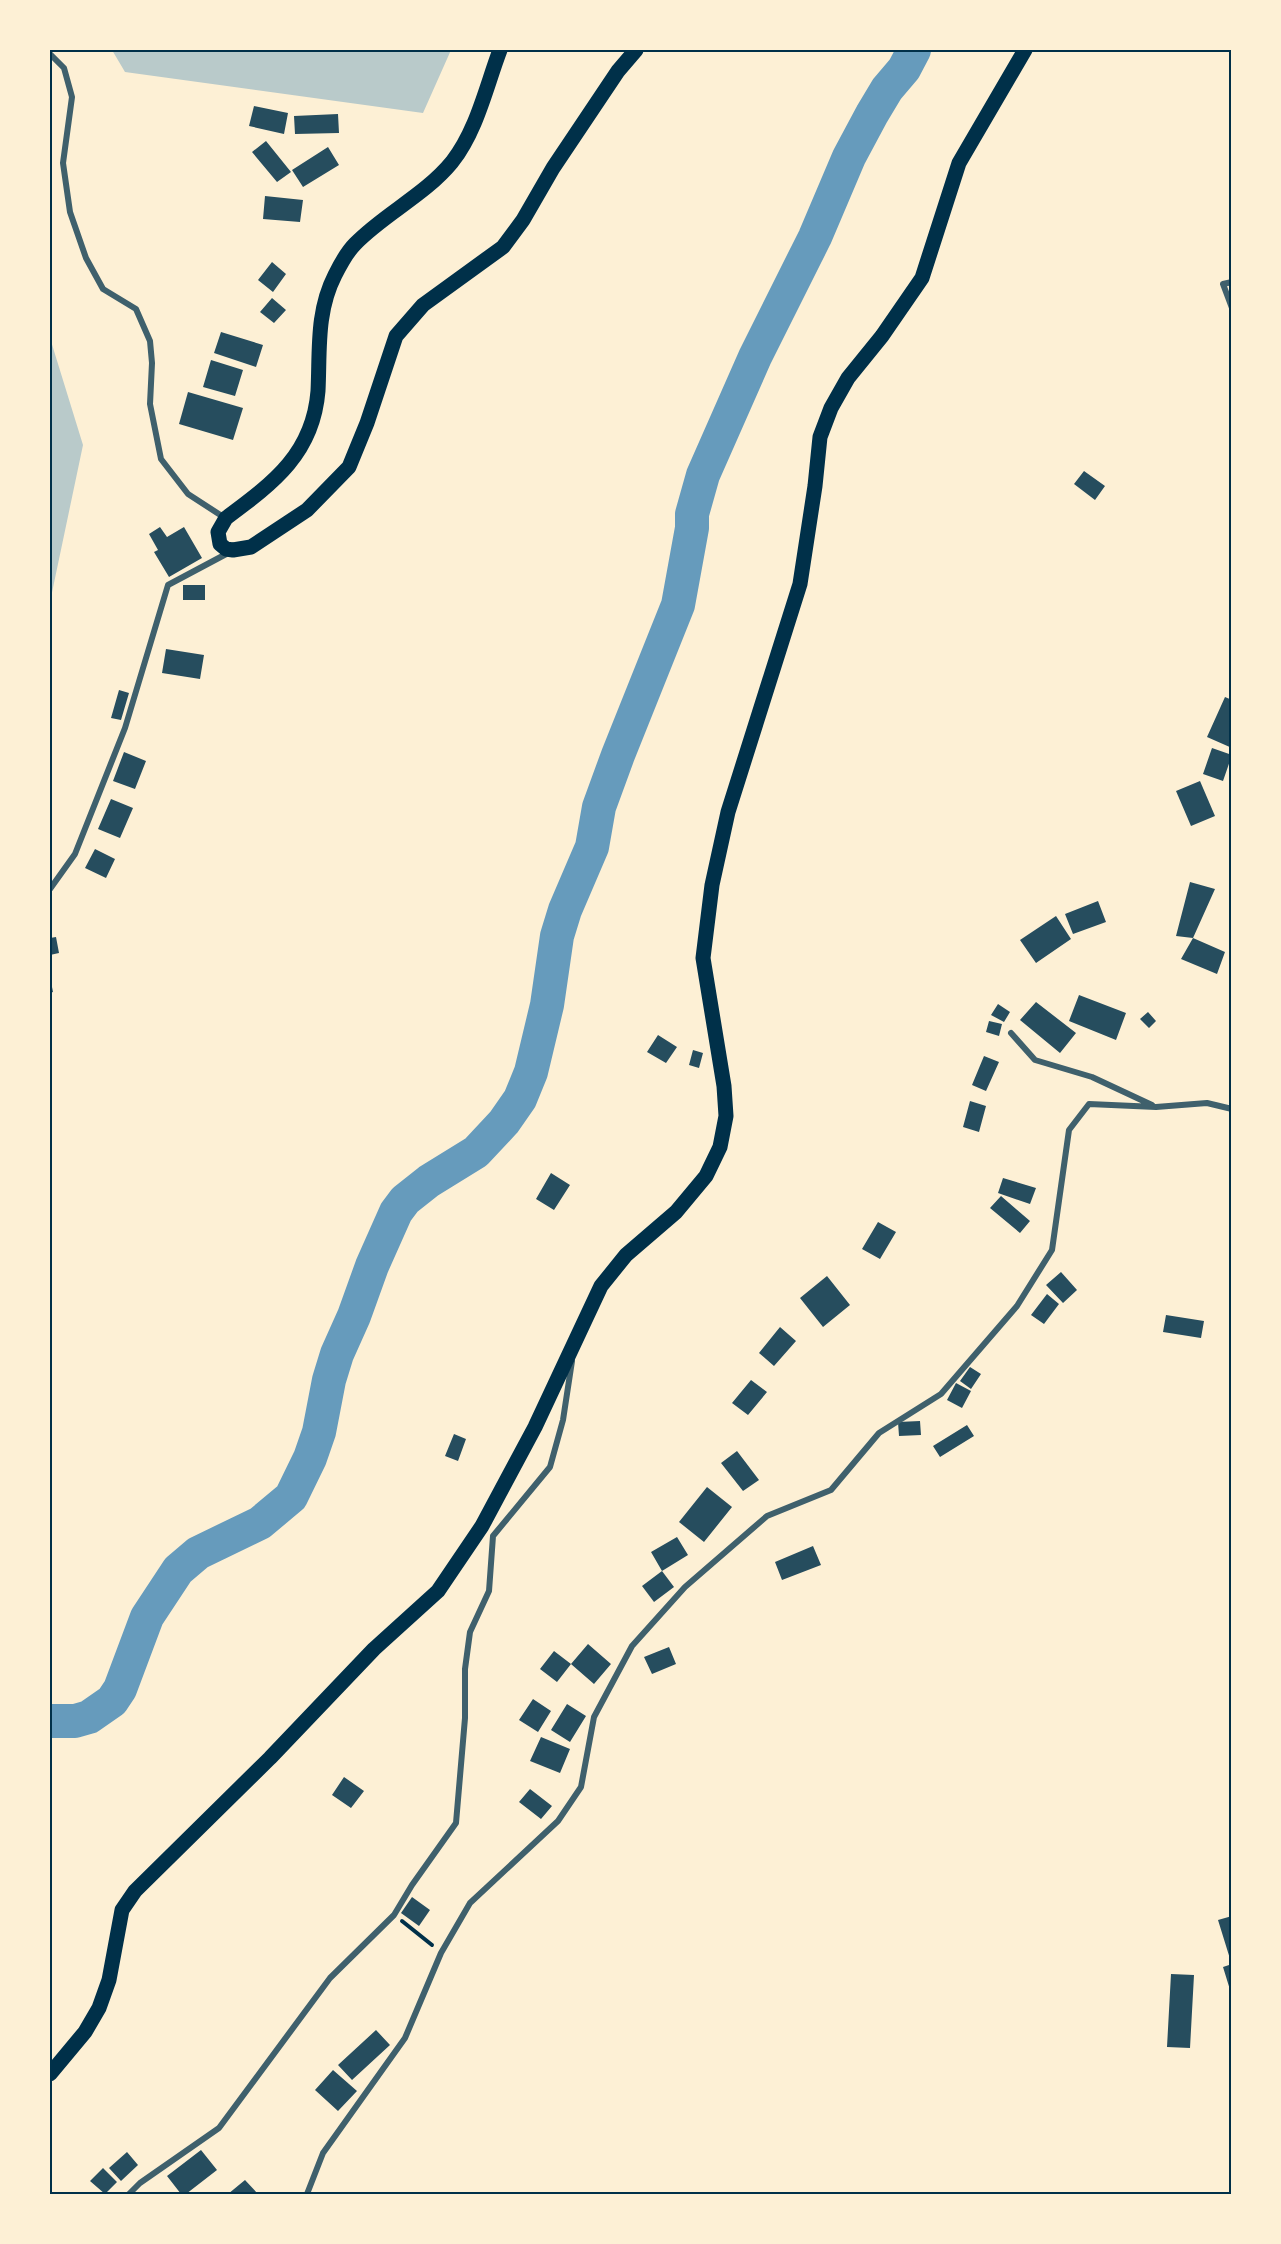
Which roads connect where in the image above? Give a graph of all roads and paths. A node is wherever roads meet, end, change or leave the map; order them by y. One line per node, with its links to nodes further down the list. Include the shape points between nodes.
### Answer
1 (500, 50): 7 (main road, via 479,110 452,162 354,245 335,275 325,300 319,333 318,392 314,419 304,444 285,471)
2 (636, 50): 8 (main road, via 566,148 503,247 423,305 396,336 349,467 307,510 260,543)
3 (1024, 50): 13 (main road, via 959,163 922,278 848,378 820,437 800,584 728,812 712,885 703,958 724,1086 726,1116 720,1147 706,1176 683,1203 626,1255 600,1286)
4 (50, 54): 7 (street, via 64,68 72,97 63,163 70,212 86,258 103,289 136,309 150,341 150,404 161,459 188,494)
5 (1232, 282): 6 (street, via 1223,284)
6 (1232, 308)
7 (226, 518): 8 (main road, via 220,525 220,543)
8 (233, 550): 9 (street, via 168,585 124,728 75,854)
9 (50, 889)
10 (1011, 1033): 11 (street, via 1035,1060 1092,1077)
11 (1156, 1107): 12 (street, via 1207,1102); 15 (street, via 1089,1104 1069,1130 1052,1250 1017,1306 941,1394 879,1433 831,1490 766,1516 685,1587 632,1646 594,1718 581,1787 558,1821 470,1904)
12 (1232, 1109)
13 (575, 1341): 14 (street, via 563,1420 550,1467 493,1536 489,1591 470,1632 465,1669 456,1823); 16 (main road, via 482,1526 438,1591 374,1649 135,1891 122,1910 110,1980 99,2008 85,2032)
14 (394, 1915): 15 (path); 17 (street, via 330,1978 219,2128)
15 (441, 1953): 18 (street, via 405,2038 323,2153)
16 (50, 2074)
17 (129, 2194)
18 (307, 2194)

